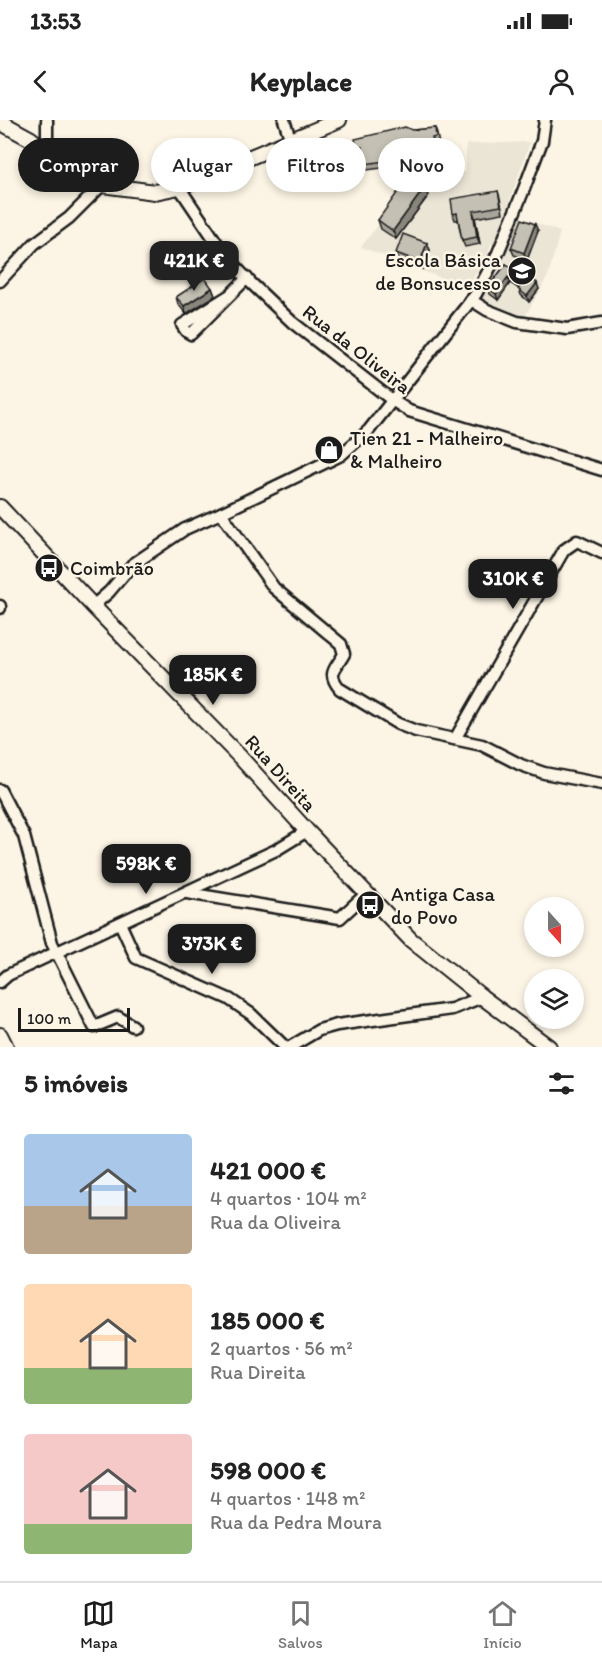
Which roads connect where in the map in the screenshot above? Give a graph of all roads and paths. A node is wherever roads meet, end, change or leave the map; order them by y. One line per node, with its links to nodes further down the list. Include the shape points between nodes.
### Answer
1 (284, 120): 8 (street)
2 (339, 120): 9 (main road)
3 (545, 120): 15 (street, via 542,141 498,253)
4 (0, 122): 6 (main road)
5 (47, 123): 7 (street)
6 (29, 138)
7 (32, 138)
8 (290, 138)
9 (298, 138)
10 (95, 192): 13 (street, via 34,244)
11 (182, 192): 12 (street, Rua da Oliveira, via 227,258)
12 (247, 278): 14 (street); 17 (street, Rua da Oliveira, via 292,322)
13 (0, 281)
14 (230, 295)
15 (471, 300): 16 (street, via 517,322 567,328); 17 (street)
16 (602, 323)
17 (392, 400): 18 (street, Rua da Oliveira, via 410,411); 20 (street, via 369,430 341,455)
18 (602, 470)
19 (0, 507): 22 (main road, Rua Direita)
20 (221, 513): 22 (street, via 185,529 132,565); 23 (street, via 274,588 341,644 344,654 332,675 340,689 407,728)
21 (602, 553): 23 (street, via 577,541 564,550)
22 (93, 606): 26 (main road, Rua Direita)
23 (455, 739): 24 (street, via 482,745 544,773)
24 (602, 784)
25 (0, 790): 30 (street, via 24,836)
26 (307, 831): 27 (street); 28 (main road, Rua Direita)
27 (187, 893): 28 (street, via 340,918); 29 (street)
28 (367, 893): 32 (main road, Rua Direita, via 411,940)
29 (120, 923): 30 (street); 36 (street, via 136,958 229,999)
30 (57, 952): 31 (street); 33 (street, via 94,1028 118,1017)
31 (0, 982)
32 (482, 998): 37 (street, via 452,1009 337,1025 319,1030); 38 (main road, Rua Direita)
33 (133, 1026)
34 (0, 1035): 35 (main road)
35 (6, 1047)
36 (285, 1047)
37 (290, 1047)
38 (549, 1047)

